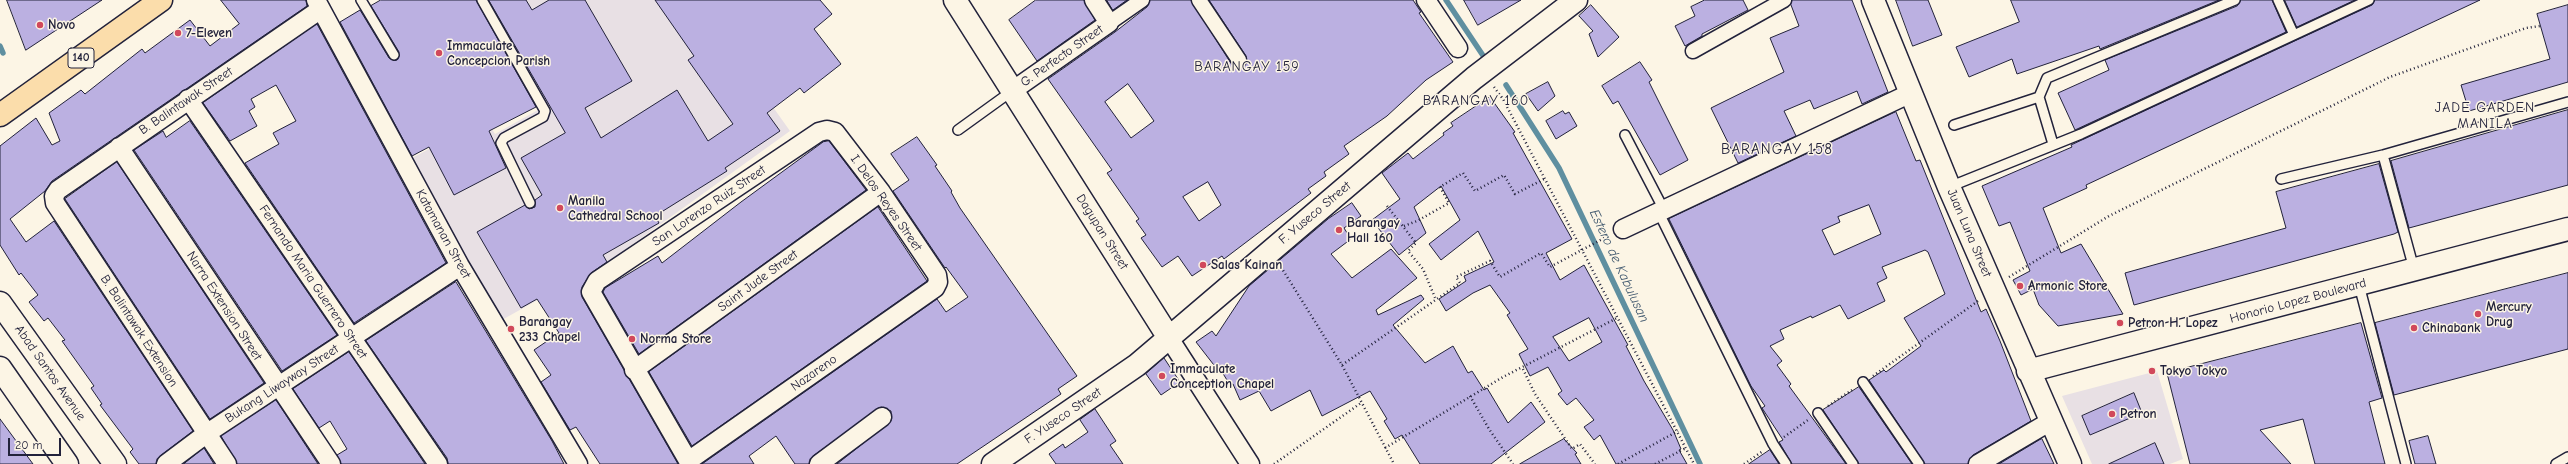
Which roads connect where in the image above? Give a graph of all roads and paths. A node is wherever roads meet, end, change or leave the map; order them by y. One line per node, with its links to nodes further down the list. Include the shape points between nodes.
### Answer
1 (161, 0): 29 (main road, 140)
2 (361, 0): 21 (lane)
3 (482, 0): 42 (lane, via 545,111 543,117 504,138 501,143)
4 (955, 0): 23 (main road, Dagupan Street)
5 (1094, 0): 16 (street, G. Perfecto Street)
6 (1142, 0): 16 (street)
7 (1199, 0): 22 (street)
8 (1426, 0): 19 (street)
9 (1576, 0): 59 (main road, F. Yuseco Street, via 1474,78)
10 (1784, 0): 20 (street)
11 (1873, 0): 24 (main road, Juan Luna Street)
12 (2235, 0): 25 (lane, via 2047,78)
13 (2278, 0): 18 (lane)
14 (2369, 0): 18 (lane)
15 (319, 5): 26 (street, B. Balintawak Street); 50 (street, Katamanan Street)
16 (1109, 23): 23 (street, G. Perfecto Street)
17 (2540, 26): 55 (path, via 2526,28 2390,77 2109,216 2016,270)
18 (2294, 35): 34 (lane, via 2081,134)
19 (1458, 48)
20 (1693, 51)
21 (394, 55)
22 (1239, 60)
23 (1012, 91): 32 (lane); 59 (main road, Dagupan Street)
24 (1911, 93): 39 (main road, Juan Luna Street); 44 (street)
25 (2039, 97): 30 (lane); 34 (lane)
26 (188, 99): 35 (street, B. Balintawak Street); 60 (street, Fernando Maria Guerrero Street)
27 (1503, 99): 37 (path)
28 (2568, 102): 36 (lane)
29 (0, 115)
30 (1954, 125)
31 (827, 130): 40 (street, I. Delos Reyes Street, via 835,132); 64 (street, San Lorenzo Ruiz Street, via 819,132 592,286 591,292)
32 (958, 130)
33 (1624, 135): 44 (lane)
34 (2053, 144): 39 (lane)
35 (119, 147): 41 (street, B. Balintawak Street, via 58,190); 67 (street, Narra Extension Street)
36 (2383, 155): 38 (lane); 51 (lane)
37 (1544, 178): 45 (path, via 1515,194 1504,176 1475,191 1463,173 1440,187 1449,203); 49 (path)
38 (2281, 179)
39 (1949, 187): 55 (main road, Juan Luna Street)
40 (881, 192): 53 (street, I. Delos Reyes Street, via 936,275); 64 (street, Saint Jude Street)
41 (54, 196): 74 (street, B. Balintawak Extension, via 55,203)
42 (530, 204)
43 (1387, 206): 45 (path)
44 (1660, 209): 46 (street); 96 (lane, via 1773,444)
45 (1404, 226): 56 (path, via 1416,243 1408,251 1423,269)
46 (1623, 229)
47 (2568, 229): 51 (main road, Honorio Lopez Boulevard)
48 (1602, 240): 49 (path)
49 (1582, 249): 56 (path, via 1550,267 1540,253 1500,277 1490,261 1456,277 1460,283); 58 (path)
50 (460, 266): 60 (street, Bukang Liwayway Street); 85 (street, Katamanan Street)
51 (2415, 271): 54 (main road, Honorio Lopez Boulevard)
52 (1289, 278): 61 (path)
53 (938, 282): 78 (street, Nazareno, via 935,288)
54 (2359, 285): 65 (main road, Honorio Lopez Boulevard); 101 (lane)
55 (1993, 290): 65 (main road, Juan Luna Street)
56 (1436, 300): 61 (path)
57 (0, 303): 80 (main road, Abad Santos Avenue)
58 (1617, 318): 63 (path); 73 (path)
59 (1169, 338): 87 (main road, F. Yuseco Street, via 1137,365); 88 (street, Dagupan Street)
60 (351, 339): 67 (street, Bukang Liwayway Street); 84 (street, Fernando Maria Guerrero Street)
61 (1342, 365): 69 (path)
62 (0, 368): 79 (main road)
63 (1523, 369): 68 (path); 92 (path, via 1535,394 1572,449 1580,444)
64 (634, 370): 78 (street)
65 (2028, 371): 72 (main road, Juan Luna Street)
66 (1863, 382): 98 (lane)
67 (278, 387): 74 (street, Bukang Liwayway Street); 83 (street, Narra Extension Street)
68 (1470, 396): 75 (path, via 1432,422); 91 (path)
69 (1361, 402): 75 (path); 89 (path)
70 (1818, 413): 97 (lane)
71 (882, 417): 86 (street)
72 (2052, 421): 99 (street); 100 (main road, Juan Luna Street)
73 (1678, 431): 76 (path); 93 (path)
74 (206, 434): 81 (street, Bukang Liwayway Street); 82 (street, B. Balintawak Extension)
75 (1385, 448): 90 (path)
76 (1686, 448): 94 (path); 95 (path)
77 (2568, 457): 102 (lane)
78 (689, 463)
79 (67, 464)
80 (115, 464)
81 (166, 464)
82 (227, 464)
83 (331, 464)
84 (438, 464)
85 (578, 464)
86 (819, 464)
87 (993, 464)
88 (1250, 464)
89 (1274, 464)
90 (1394, 464)
91 (1513, 464)
92 (1595, 464)
93 (1618, 464)
94 (1655, 464)
95 (1694, 464)
96 (1786, 464)
97 (1853, 464)
98 (1920, 464)
99 (1978, 464)
100 (2070, 464)
101 (2406, 464)
102 (2556, 464)

